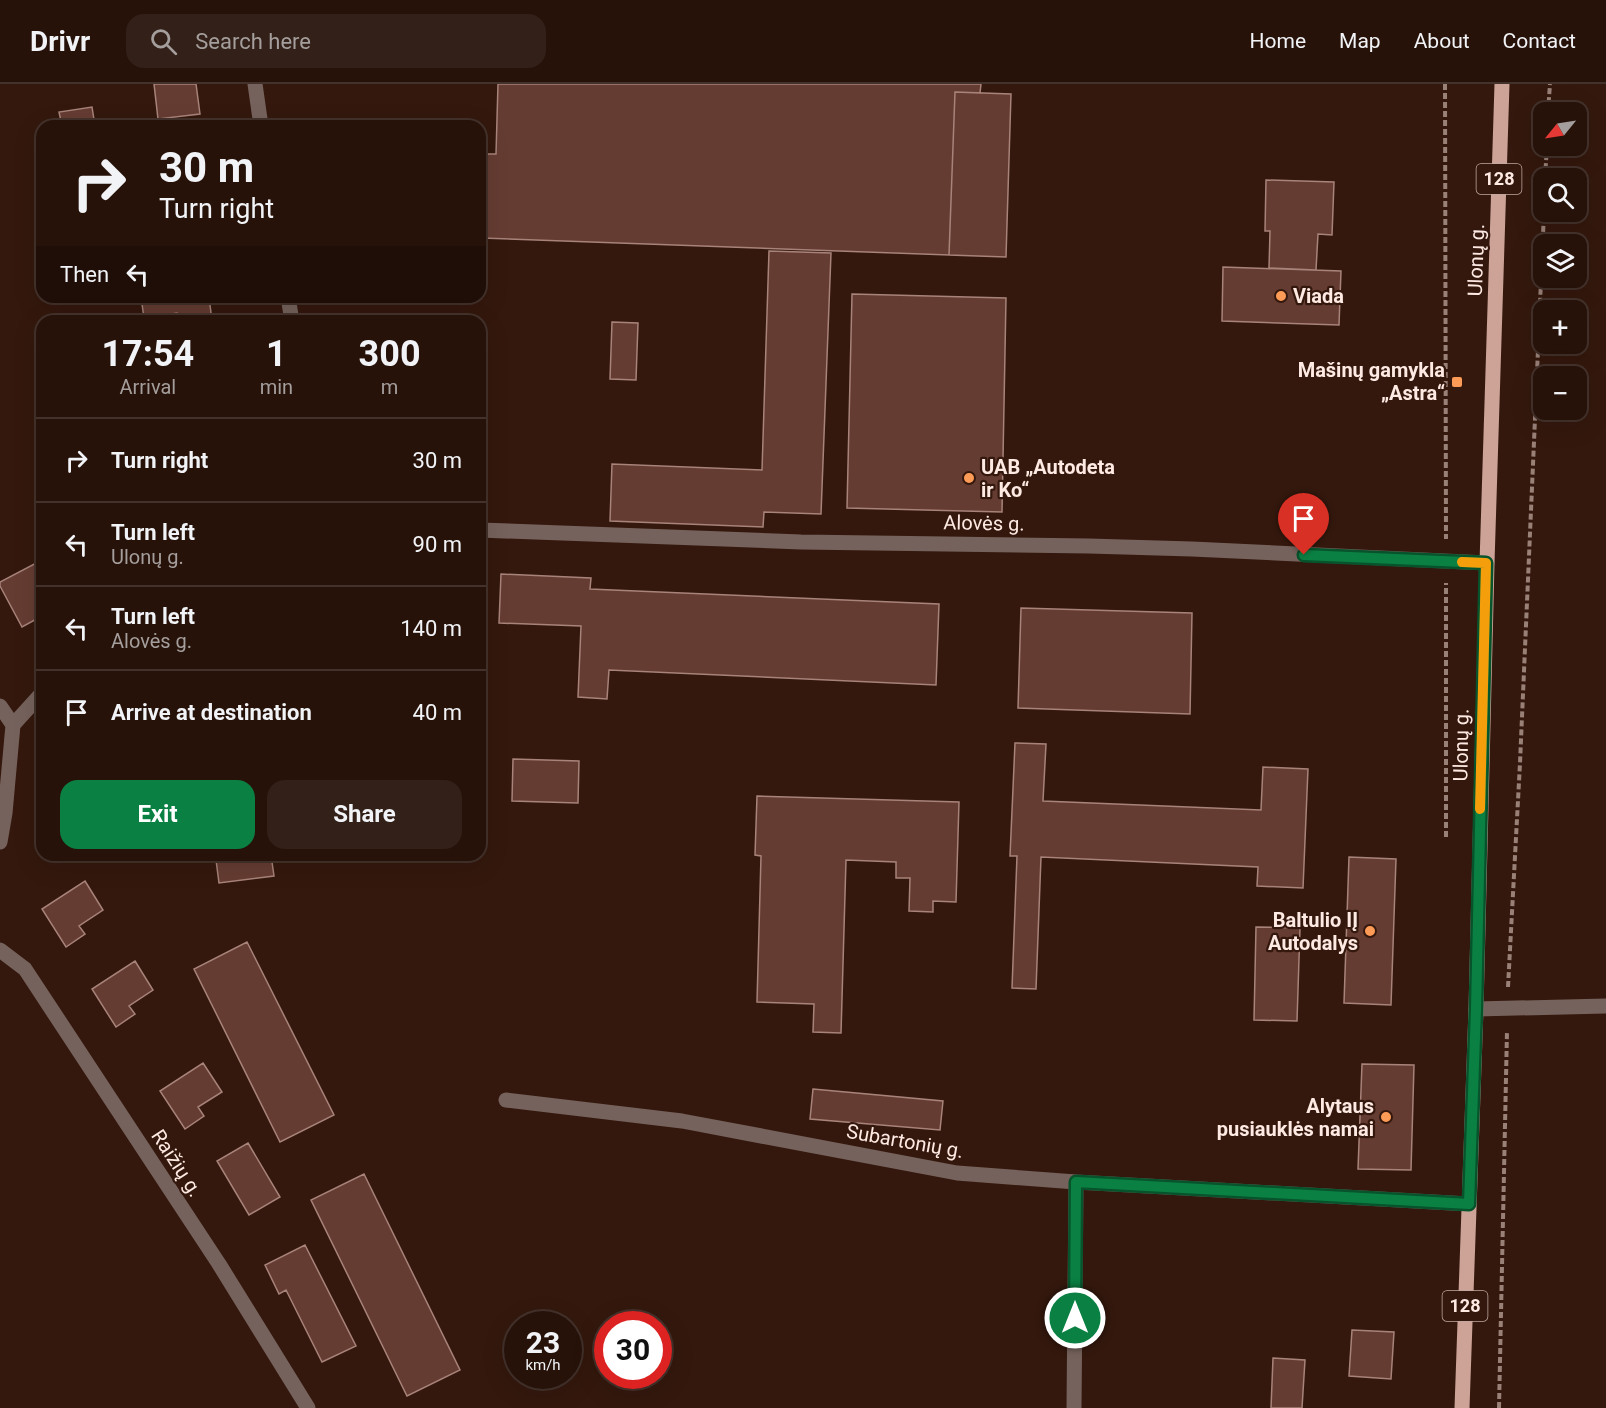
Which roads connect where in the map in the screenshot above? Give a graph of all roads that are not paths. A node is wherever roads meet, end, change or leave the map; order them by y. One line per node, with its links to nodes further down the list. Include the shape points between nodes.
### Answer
1 (255, 84): 3 (street)
2 (1502, 84): 5 (main road, Ulonų g. / 128)
3 (260, 120)
4 (486, 530): 5 (street, Alovės g., via 801,542 1192,549)
5 (1486, 563): 12 (main road, Ulonų g. / 128)
6 (36, 700): 8 (street)
7 (0, 706): 8 (street)
8 (13, 725): 9 (street)
9 (0, 842)
10 (0, 950): 16 (street, Raižių g., via 25,969 219,1264)
11 (1606, 1006): 12 (street)
12 (1476, 1009): 15 (main road, Ulonų g. / 128)
13 (506, 1100): 14 (street, Subartonių g., via 682,1121 957,1173)
14 (1076, 1182): 15 (street, Subartonių g.); 17 (street)
15 (1469, 1204): 18 (main road, Ulonų g. / 128)
16 (308, 1408)
17 (1074, 1408)
18 (1462, 1408)

